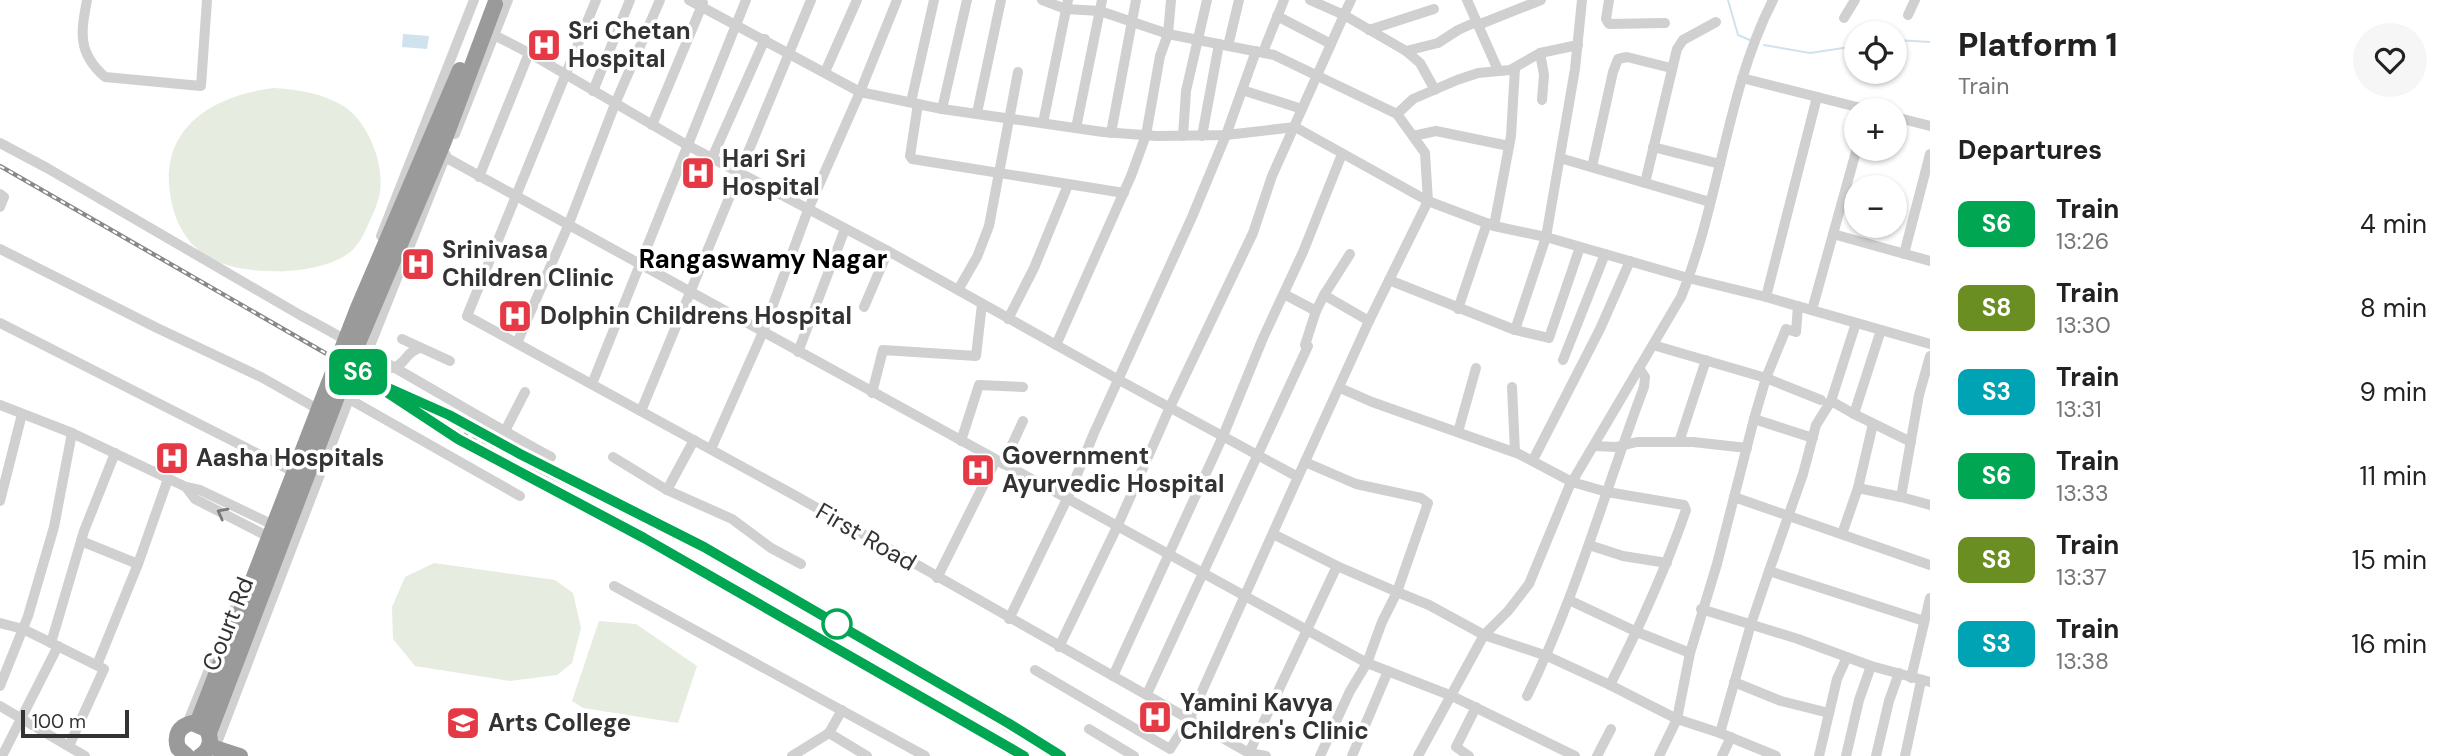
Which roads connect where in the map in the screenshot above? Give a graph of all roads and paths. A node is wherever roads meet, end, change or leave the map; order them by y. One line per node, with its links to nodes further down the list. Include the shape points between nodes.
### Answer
1 (87, 0): 2 (street, via 82,40 89,58 105,77 201,86)
2 (207, 0)
3 (596, 0): 61 (street)
4 (630, 0): 66 (street)
5 (660, 0): 71 (street)
6 (689, 0): 30 (street)
7 (746, 0): 40 (street)
8 (811, 0): 54 (street)
9 (856, 0): 59 (street)
10 (897, 0): 67 (street)
11 (934, 0): 70 (street)
12 (967, 0): 73 (street)
13 (1001, 0): 75 (street)
14 (1042, 0): 31 (street)
15 (1136, 0): 38 (street)
16 (1171, 0): 44 (street)
17 (1207, 0): 47 (street)
18 (1239, 0): 49 (street)
19 (1284, 0): 36 (street)
20 (1310, 0): 34 (street)
21 (1351, 0): 34 (street)
22 (1467, 0): 42 (street)
23 (1541, 0): 42 (street)
24 (1582, 0): 50 (street)
25 (1609, 0): 41 (street, via 1609,24)
26 (1773, 0): 63 (street)
27 (1855, 0): 37 (street)
28 (1915, 0): 35 (street)
29 (492, 1): 45 (street); 148 (street, via 410,160); 279 (highway, bridge, via 444,141 352,357)
30 (703, 3): 40 (street); 80 (street)
31 (1067, 4): 32 (street); 79 (street)
32 (1101, 6): 38 (street); 83 (street)
33 (1434, 9): 43 (street)
34 (1344, 15): 43 (street); 48 (street)
35 (1908, 15)
36 (1277, 16): 48 (street); 52 (street)
37 (1844, 18)
38 (1131, 22): 44 (street); 84 (street)
39 (1716, 22): 57 (street, via 1680,43)
40 (736, 23): 46 (street); 91 (street)
41 (1665, 23)
42 (1477, 24): 51 (street, via 1438,43); 58 (street)
43 (1369, 30): 51 (street)
44 (1168, 34): 47 (street); 85 (street)
45 (494, 35): 53 (street); 96 (street)
46 (765, 39): 54 (street); 97 (street)
47 (1197, 40): 49 (street); 87 (street)
48 (1331, 44): 62 (street)
49 (1224, 45): 52 (street); 88 (street)
50 (1578, 45): 55 (street); 98 (street)
51 (1406, 51): 65 (street, via 1420,63)
52 (1259, 52): 62 (street); 64 (street)
53 (529, 53): 61 (street); 104 (street)
54 (790, 53): 59 (street); 102 (street)
55 (1540, 53): 56 (street); 69 (street)
56 (1515, 68): 58 (street); 92 (street)
57 (1671, 68): 93 (street); 101 (street, via 1628,57 1618,60)
58 (1498, 69): 65 (street)
59 (825, 72): 67 (street)
60 (1018, 72): 77 (street)
61 (564, 74): 66 (street); 109 (street)
62 (1316, 75): 74 (street); 76 (street)
63 (1742, 78): 68 (street); 100 (street)
64 (1242, 90): 74 (street); 86 (street)
65 (1435, 90): 76 (street, via 1413,99)
66 (593, 91): 71 (street)
67 (860, 92): 70 (street); 113 (street)
68 (1818, 97): 72 (street); 134 (street)
69 (1542, 100)
70 (915, 103): 73 (street); 103 (street, via 910,159)
71 (615, 104): 80 (street); 115 (street)
72 (1844, 104)
73 (942, 109): 75 (street)
74 (1302, 109): 82 (street)
75 (977, 113): 77 (street)
76 (1397, 114): 89 (street)
77 (1010, 119): 79 (street); 103 (street)
78 (1907, 120): 81 (street)
79 (1043, 123): 83 (street)
80 (652, 125): 91 (street)
81 (1930, 126)
82 (1295, 127): 86 (street); 94 (street); 175 (street, via 1253,233)
83 (1076, 128): 84 (street)
84 (1111, 133): 85 (street)
85 (1146, 135): 87 (street); 107 (street)
86 (1226, 135): 88 (street); 165 (street)
87 (1183, 136): 88 (street)
88 (1202, 136)
89 (1413, 136): 92 (street, via 1436,131); 110 (street, via 1424,153)
90 (0, 143): 148 (street)
91 (687, 145): 97 (street); 127 (street)
92 (1509, 145): 114 (street)
93 (1653, 147): 100 (street); 105 (street)
94 (1342, 154): 110 (street); 132 (street)
95 (1930, 154): 124 (street)
96 (445, 157): 104 (street); 155 (street)
97 (712, 158): 102 (street)
98 (1560, 158): 101 (street); 118 (street)
99 (1853, 161): 117 (street)
100 (1720, 164): 111 (street)
101 (1592, 167): 105 (street)
102 (738, 172): 113 (street); 131 (street)
103 (999, 175): 106 (street); 130 (street, via 986,238)
104 (479, 177): 109 (street)
105 (1645, 183): 111 (street)
106 (1068, 185): 107 (street); 141 (street)
107 (1124, 193): 152 (street)
108 (0, 194): 112 (street, via 4,197)
109 (515, 196): 115 (street); 150 (street, First Road, via 467,316)
110 (1428, 201): 114 (street); 129 (street)
111 (1710, 201): 128 (street)
112 (0, 207)
113 (808, 210): 116 (street); 147 (street)
114 (1491, 224): 118 (street); 138 (street)
115 (568, 226): 127 (street); 150 (street)
116 (845, 229): 121 (street); 156 (street)
117 (1833, 234): 124 (street); 139 (street)
118 (1546, 237): 119 (street); 145 (street)
119 (1580, 247): 123 (street); 145 (street, via 1549,338)
120 (0, 249): 176 (street)
121 (888, 251): 130 (street); 137 (street)
122 (1350, 254): 133 (street)
123 (1605, 254): 125 (street); 158 (street)
124 (1904, 254): 126 (street)
125 (1630, 261): 128 (street); 201 (street)
126 (1930, 261)
127 (638, 264): 131 (street); 166 (street)
128 (1688, 278): 134 (street); 153 (street)
129 (1389, 280): 138 (street); 142 (street)
130 (958, 290): 135 (street)
131 (691, 293): 147 (street); 177 (street)
132 (1283, 295): 140 (street); 186 (street)
133 (1324, 295): 140 (street); 142 (street)
134 (1766, 297): 136 (street)
135 (982, 304): 141 (street); 171 (street, via 976,356 883,350)
136 (1798, 306): 139 (street); 164 (street, via 1796,332 1786,329)
137 (864, 307)
138 (1458, 309): 145 (street)
139 (1812, 310): 144 (street)
140 (1316, 311): 200 (street, via 1307,346)
141 (1008, 318): 152 (street)
142 (1369, 321): 169 (street)
143 (0, 323): 204 (street)
144 (1856, 323): 146 (street); 173 (street)
145 (1515, 330)
146 (1881, 331): 151 (street); 179 (street)
147 (763, 332): 156 (street); 195 (street)
148 (342, 337): 155 (street)
149 (402, 339): 154 (street)
150 (517, 343): 166 (street, First Road)
151 (1930, 344)
152 (1056, 345): 165 (street)
153 (1653, 345): 159 (street); 163 (street)
154 (420, 348): 160 (street); 161 (street, via 411,350)
155 (368, 352): 161 (street)
156 (798, 352): 171 (street)
157 (1930, 356): 191 (street)
158 (1563, 360)
159 (1706, 360): 164 (street); 190 (street)
160 (450, 361)
161 (392, 368): 183 (street)
162 (1476, 368): 184 (street)
163 (1639, 368): 192 (street); 193 (street, via 1645,377 1644,387)
164 (1766, 378): 173 (street); 180 (street)
165 (1118, 380): 175 (street); 215 (street)
166 (592, 384): 177 (street, First Road)
167 (1023, 387): 189 (street, via 979,385)
168 (1512, 387): 196 (street)
169 (1340, 388): 184 (street); 203 (street)
170 (525, 392): 183 (street)
171 (872, 393): 189 (street)
172 (349, 399): 176 (street, via 327,387); 212 (street); 279 (street)
173 (1826, 400): 179 (street); 187 (street)
174 (0, 405): 178 (street)
175 (1170, 407): 186 (street); 220 (street)
176 (316, 408): 204 (street, Court Rd)
177 (641, 411): 188 (street, First Road)
178 (22, 414): 185 (street); 216 (street)
179 (1854, 414): 182 (street)
180 (1754, 419): 187 (street); 194 (street)
181 (1023, 421): 202 (street)
182 (1873, 424): 191 (street); 209 (street)
183 (505, 431): 198 (street)
184 (1458, 432): 196 (street)
185 (72, 433): 197 (street); 245 (street, via 54,527)
186 (1223, 436): 200 (street); 226 (street)
187 (1813, 438): 218 (street)
188 (694, 440): 195 (street, First Road); 210 (street)
189 (961, 441): 202 (street)
190 (1679, 442): 193 (street); 194 (street)
191 (1911, 442): 214 (street)
192 (1594, 446): 193 (street); 207 (street)
193 (1623, 446): 211 (street)
194 (1747, 448): 213 (street)
195 (711, 449): 234 (street, First Road)
196 (1515, 452): 201 (street)
197 (115, 453): 206 (street); 224 (street)
198 (551, 457)
199 (613, 457): 210 (street)
200 (1258, 457): 205 (street); 233 (street)
201 (1533, 460): 207 (street)
202 (999, 462): 215 (street); 234 (street)
203 (1305, 463): 205 (street); 236 (street, via 1356,484 1428,503)
204 (290, 470): 219 (street, Court Rd)
205 (1298, 477): 222 (street)
206 (168, 479): 208 (street); 228 (street)
207 (1572, 482): 211 (street); 248 (street, via 1529,584)
208 (186, 487): 219 (street); 221 (street, one-way to 208, via 195,499)
209 (1858, 488): 214 (street); 223 (street)
210 (667, 490): 229 (street, via 732,519)
211 (1607, 492): 225 (street); 227 (street, via 1684,505)
212 (520, 496)
213 (1734, 497): 218 (street); 240 (street)
214 (1901, 497): 217 (street)
215 (1067, 499): 220 (street); 241 (street)
216 (0, 500)
217 (1930, 505)
218 (1790, 516): 223 (street); 232 (street)
219 (267, 522): 221 (street, Court Rd)
220 (1117, 527): 226 (street); 250 (street)
221 (263, 534): 279 (street, Court Rd)
222 (1273, 534): 231 (street); 237 (street)
223 (1842, 534): 230 (street)
224 (81, 541): 228 (street); 249 (street)
225 (1589, 545): 227 (street); 239 (street)
226 (1169, 556): 233 (street); 260 (street)
227 (1667, 563): 247 (street)
228 (138, 564): 255 (street)
229 (801, 564)
230 (1930, 565)
231 (1337, 566): 236 (street); 246 (street)
232 (1769, 571): 242 (street); 244 (street)
233 (1204, 575): 237 (street); 265 (street)
234 (937, 578): 241 (street, First Road)
235 (614, 586): 270 (street)
236 (1397, 592): 248 (street); 254 (street)
237 (1245, 597): 246 (street); 273 (street)
238 (1930, 598): 242 (street)
239 (1569, 600): 247 (street); 252 (street)
240 (1702, 609): 244 (street); 251 (street)
241 (1009, 619): 250 (street, First Road)
242 (1924, 621): 261 (street)
243 (0, 623): 245 (street)
244 (1751, 624): 253 (street); 262 (street)
245 (23, 629): 249 (street); 264 (street)
246 (1307, 630): 254 (street); 281 (street)
247 (1637, 632): 251 (street); 263 (street)
248 (1484, 635): 252 (street); 266 (street)
249 (54, 644): 255 (street); 272 (street)
250 (1059, 647): 260 (street, First Road)
251 (1690, 653): 274 (street)
252 (1547, 656): 263 (street); 267 (street)
253 (1847, 657): 256 (street); 271 (street)
254 (1367, 663): 258 (street); 290 (street)
255 (97, 665): 280 (street, via 104,668)
256 (1871, 666): 259 (street); 300 (street)
257 (1035, 670): 273 (street, via 1169,749)
258 (1388, 671): 266 (street); 291 (street)
259 (1899, 673): 261 (street); 301 (street)
260 (1113, 676): 265 (street, First Road)
261 (1921, 680): 302 (street)
262 (1734, 682): 271 (street); 278 (street)
263 (1610, 685): 274 (street)
264 (0, 686)
265 (1147, 694): 273 (street, First Road)
266 (1452, 696): 269 (street); 292 (street)
267 (1527, 696)
268 (0, 706): 272 (street)
269 (1476, 707): 293 (street, via 1456,747); 294 (street)
270 (842, 710): 277 (street); 287 (street)
271 (1829, 713): 299 (street)
272 (20, 718): 280 (street); 283 (street)
273 (1190, 718): 281 (street, First Road)
274 (1677, 719): 278 (street); 296 (street)
275 (1089, 729): 288 (street)
276 (1611, 729): 295 (street)
277 (829, 733): 282 (street); 286 (street)
278 (1725, 735): 297 (street); 298 (street)
279 (201, 744): 285 (highway)
280 (69, 746): 284 (street)
281 (1249, 753): 289 (street, First Road)
282 (797, 755)
283 (2, 756)
284 (85, 756)
285 (240, 756)
286 (867, 756)
287 (925, 756)
288 (1134, 756)
289 (1266, 756)
290 (1320, 756)
291 (1352, 756)
292 (1418, 756)
293 (1469, 756)
294 (1575, 756)
295 (1597, 756)
296 (1658, 756)
297 (1722, 756)
298 (1776, 756)
299 (1819, 756)
300 (1846, 756)
301 (1876, 756)
302 (1905, 756)

